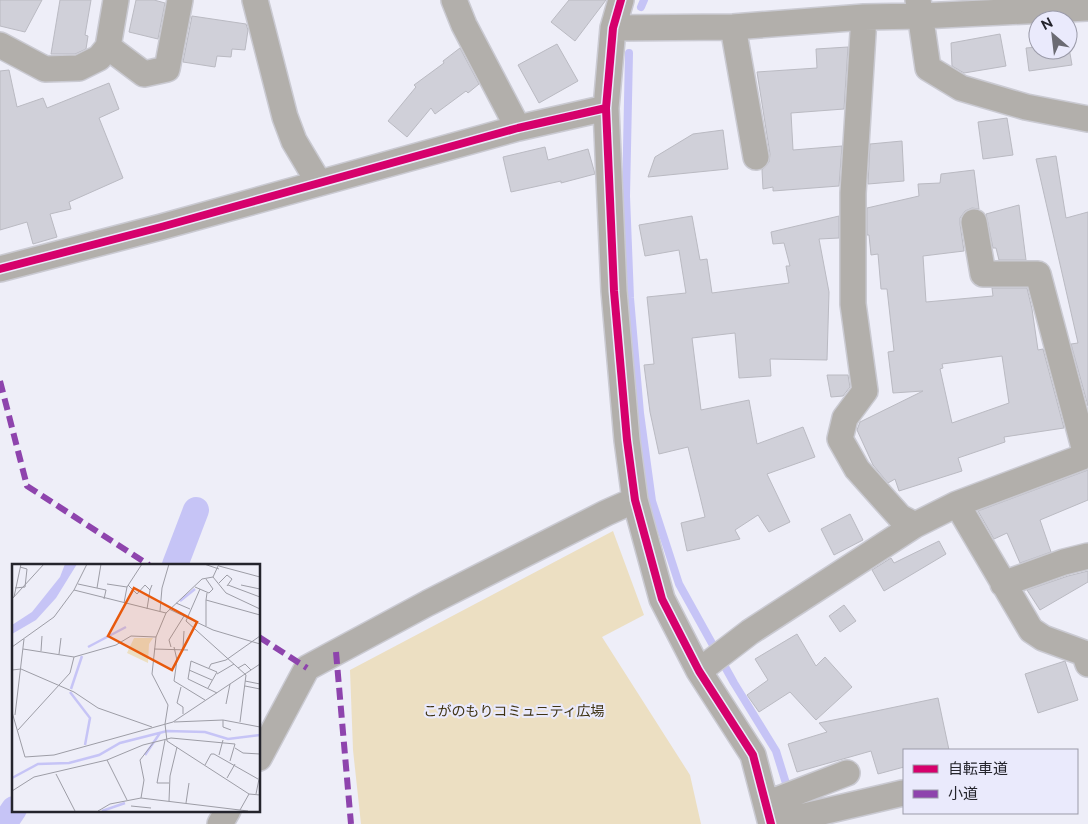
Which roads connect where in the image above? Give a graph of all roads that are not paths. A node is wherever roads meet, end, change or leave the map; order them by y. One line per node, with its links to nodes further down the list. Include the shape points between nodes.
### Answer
1 (116, 0): 12 (street)
2 (180, 0): 12 (street, via 167,69 144,74)
3 (255, 0): 17 (street, via 285,117 294,141)
4 (454, 0): 15 (street)
5 (621, 0): 10 (street)
6 (920, 8): 7 (street); 8 (street); 14 (street, via 928,68 961,88 1026,107)
7 (1088, 8)
8 (864, 17): 9 (street); 23 (street, via 853,193 853,304 865,391 845,418 840,439 856,469 900,517)
9 (733, 27): 10 (street); 16 (street)
10 (613, 28): 13 (street)
11 (0, 45): 12 (street, via 45,69 79,68 99,58)
12 (108, 47)
13 (606, 108): 15 (street); 21 (street, via 614,291)
14 (1088, 119)
15 (518, 128): 17 (street)
16 (756, 157)
17 (319, 183): 19 (street)
18 (974, 222): 20 (street, via 983,274 1038,274)
19 (0, 269)
20 (1087, 455): 22 (street)
21 (635, 500): 27 (street, via 662,599); 28 (street, via 428,603 307,668)
22 (957, 504): 23 (street); 25 (street)
23 (915, 525): 27 (street)
24 (1088, 556): 25 (street)
25 (1004, 584): 26 (street, via 1036,635)
26 (1087, 657)
27 (702, 668): 32 (street, via 753,755)
28 (260, 756)
29 (847, 773): 32 (street, via 805,789)
30 (903, 793): 32 (street, via 812,814)
31 (227, 812): 33 (street)
32 (772, 815)
33 (220, 824)

